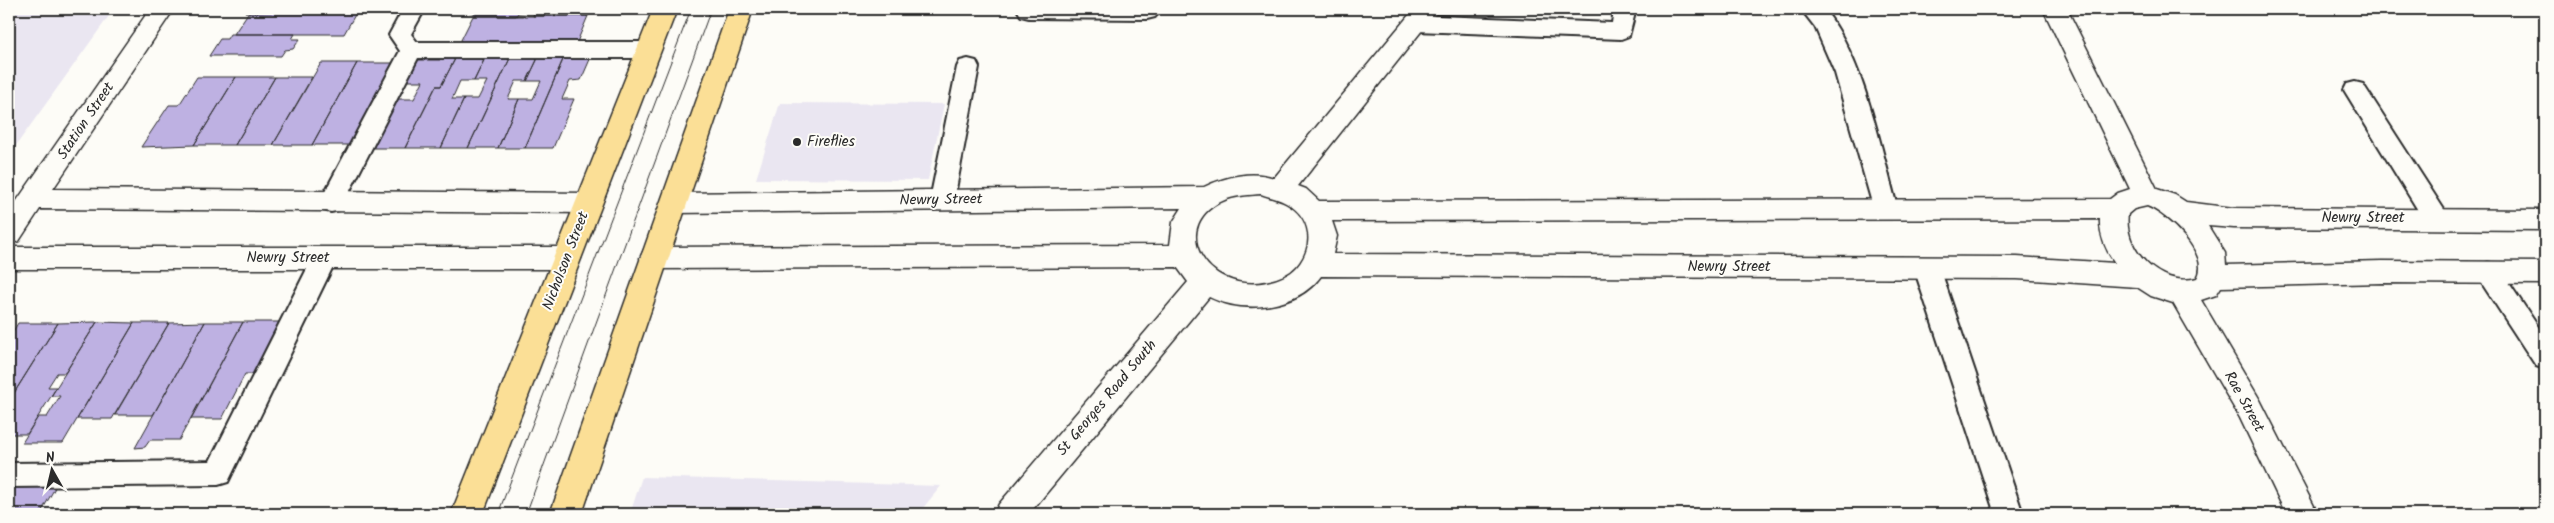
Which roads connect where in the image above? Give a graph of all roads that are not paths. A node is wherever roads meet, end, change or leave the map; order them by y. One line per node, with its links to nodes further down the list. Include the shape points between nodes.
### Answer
1 (162, 9): 18 (street, Station Street)
2 (414, 9): 11 (lane, via 400,35)
3 (665, 9): 12 (main road, Nicholson Street)
4 (741, 9): 22 (main road)
5 (1151, 9): 9 (lane, via 1147,12)
6 (1625, 9): 10 (lane, via 1621,31)
7 (1812, 9): 24 (lane, via 1819,15 1841,57)
8 (2055, 9): 16 (street)
9 (1029, 11)
10 (1421, 16): 15 (street)
11 (411, 50): 12 (lane); 20 (lane)
12 (649, 50): 21 (main road, Nicholson Street)
13 (968, 67): 19 (lane)
14 (2356, 90): 27 (lane)
15 (1281, 188): 17 (street, via 1244,184); 25 (street, via 1300,197)
16 (2147, 196): 23 (street, via 2127,200); 26 (street, via 2166,202)
17 (1208, 197): 19 (street, Newry Street); 30 (street, via 1185,223 1182,240)
18 (32, 199): 20 (street); 29 (street, Station Street)
19 (942, 200): 22 (street, Newry Street)
20 (331, 203): 21 (street)
21 (588, 203): 33 (main road, Nicholson Street)
22 (674, 203): 34 (main road)
23 (2114, 209): 24 (street); 39 (street, via 2114,232 2120,249)
24 (1886, 210): 25 (street)
25 (1315, 211): 35 (street, via 1323,228 1324,247)
26 (2180, 212): 27 (street, Newry Street, via 2234,218); 40 (street, via 2211,253)
27 (2436, 218): 28 (street, Newry Street)
28 (2545, 220)
29 (9, 233)
30 (1185, 256): 34 (street); 41 (street)
31 (9, 258): 32 (street, Newry Street)
32 (325, 258): 33 (street, Newry Street); 44 (lane, via 218,473)
33 (567, 258): 45 (main road, Nicholson Street)
34 (654, 258): 46 (main road)
35 (1317, 265): 36 (street, Newry Street); 41 (street, via 1293,286 1266,295 1244,296)
36 (1927, 268): 39 (street, Newry Street, via 2018,268); 48 (lane)
37 (2488, 272): 38 (street); 40 (street); 43 (lane)
38 (2545, 273)
39 (2141, 276): 42 (street, via 2161,288)
40 (2213, 276): 42 (street, via 2206,287)
41 (1205, 282): 47 (street, St Georges Road South)
42 (2182, 293): 49 (street, Rae Street, via 2250,409)
43 (2545, 358)
44 (9, 475)
45 (467, 514)
46 (566, 514)
47 (1010, 514)
48 (2009, 514)
49 (2302, 514)

